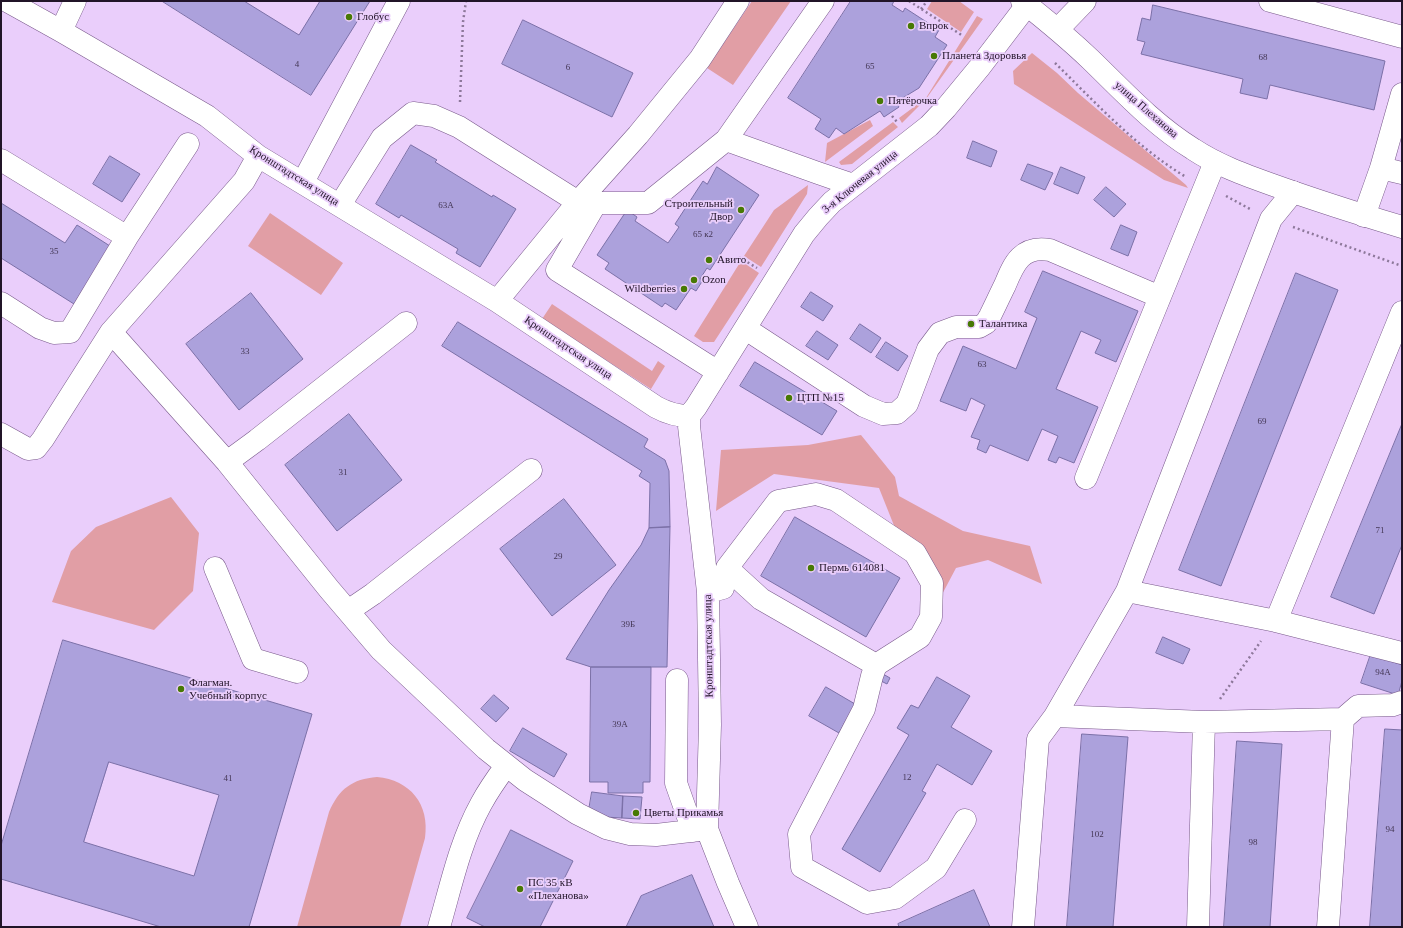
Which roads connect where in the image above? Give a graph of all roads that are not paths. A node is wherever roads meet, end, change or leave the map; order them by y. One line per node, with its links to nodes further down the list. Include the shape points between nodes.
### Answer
1 (7, 1): 10 (street, Кронштадтская улица)
2 (75, 1): 10 (street)
3 (399, 1): 20 (street)
4 (738, 1): 23 (street, via 700,59 638,135)
5 (823, 1): 13 (street)
6 (1085, 1): 9 (street)
7 (1270, 1): 11 (street)
8 (1024, 3): 9 (street, улица Плеханова); 21 (street, 3-я Ключевая улица, via 979,68 946,108 929,126)
9 (1058, 29): 17 (street, улица Плеханова, via 1155,122)
10 (61, 31): 15 (street, Кронштадтская улица, via 207,116)
11 (1402, 37)
12 (1402, 94): 18 (street)
13 (726, 140): 21 (street); 35 (street, via 648,203 596,203 557,270)
14 (188, 144): 27 (street)
15 (258, 156): 20 (street, Кронштадтская улица); 34 (street, via 244,181)
16 (1, 160): 27 (street)
17 (1215, 162): 22 (street, улица Плеханова); 28 (street)
18 (1381, 168): 19 (street); 25 (street)
19 (1402, 173)
20 (302, 182): 24 (street, Кронштадтская улица)
21 (854, 185): 33 (street, 3-я Ключевая улица, via 832,202 804,234)
22 (1294, 192): 25 (street, улица Плеханова); 44 (street, via 1271,219)
23 (578, 202): 24 (street, via 459,127 434,116 413,113 382,138); 29 (street)
24 (340, 205): 29 (street, Кронштадтская улица)
25 (1364, 216): 26 (street, улица Плеханова)
26 (1402, 227)
27 (127, 237): 30 (street, via 70,332 54,333 40,328)
28 (1160, 297): 33 (street, via 1050,250 1030,251 1014,264 986,323 979,327 956,327 940,333 928,349 907,404 897,413 890,414 883,414 864,406); 40 (street)
29 (497, 301): 36 (street, Кронштадтская улица, via 667,413)
30 (1, 303)
31 (1402, 312): 46 (street)
32 (406, 323): 38 (street)
33 (746, 329): 35 (street, 3-я Ключевая улица)
34 (111, 332): 37 (street, via 36,448 28,449); 38 (street)
35 (718, 372): 36 (street, 3-я Ключевая улица)
36 (689, 416): 43 (street, Кронштадтская улица, via 688,426)
37 (1, 434)
38 (227, 462): 45 (street)
39 (531, 470): 45 (street)
40 (1086, 478)
41 (215, 568): 49 (street, via 253,659)
42 (727, 568): 43 (street, via 723,588); 48 (street, via 761,599); 48 (street, via 778,500 816,494 836,500 915,553 932,582 931,617 920,637)
43 (708, 592): 57 (street, Кронштадтская улица, via 710,725)
44 (1127, 592): 46 (street); 52 (street)
45 (348, 611): 55 (street, via 381,650)
46 (1276, 621): 47 (street)
47 (1402, 653)
48 (876, 665): 56 (street, via 864,709 799,834 802,867 866,903 895,898 936,868)
49 (297, 672)
50 (677, 680): 57 (street, via 676,783)
51 (1402, 702): 53 (street, via 1393,705 1358,706)
52 (1055, 716): 54 (street); 60 (street, via 1038,739)
53 (1343, 719): 54 (street); 62 (street)
54 (1204, 722): 61 (street)
55 (506, 766): 57 (street, via 578,814 606,828 630,834 656,835); 58 (street, via 480,804 471,825 462,847)
56 (965, 820)
57 (700, 830): 59 (street, Кронштадтская улица, via 728,883)
58 (439, 927)
59 (747, 927)
60 (1023, 927)
61 (1198, 927)
62 (1328, 927)

